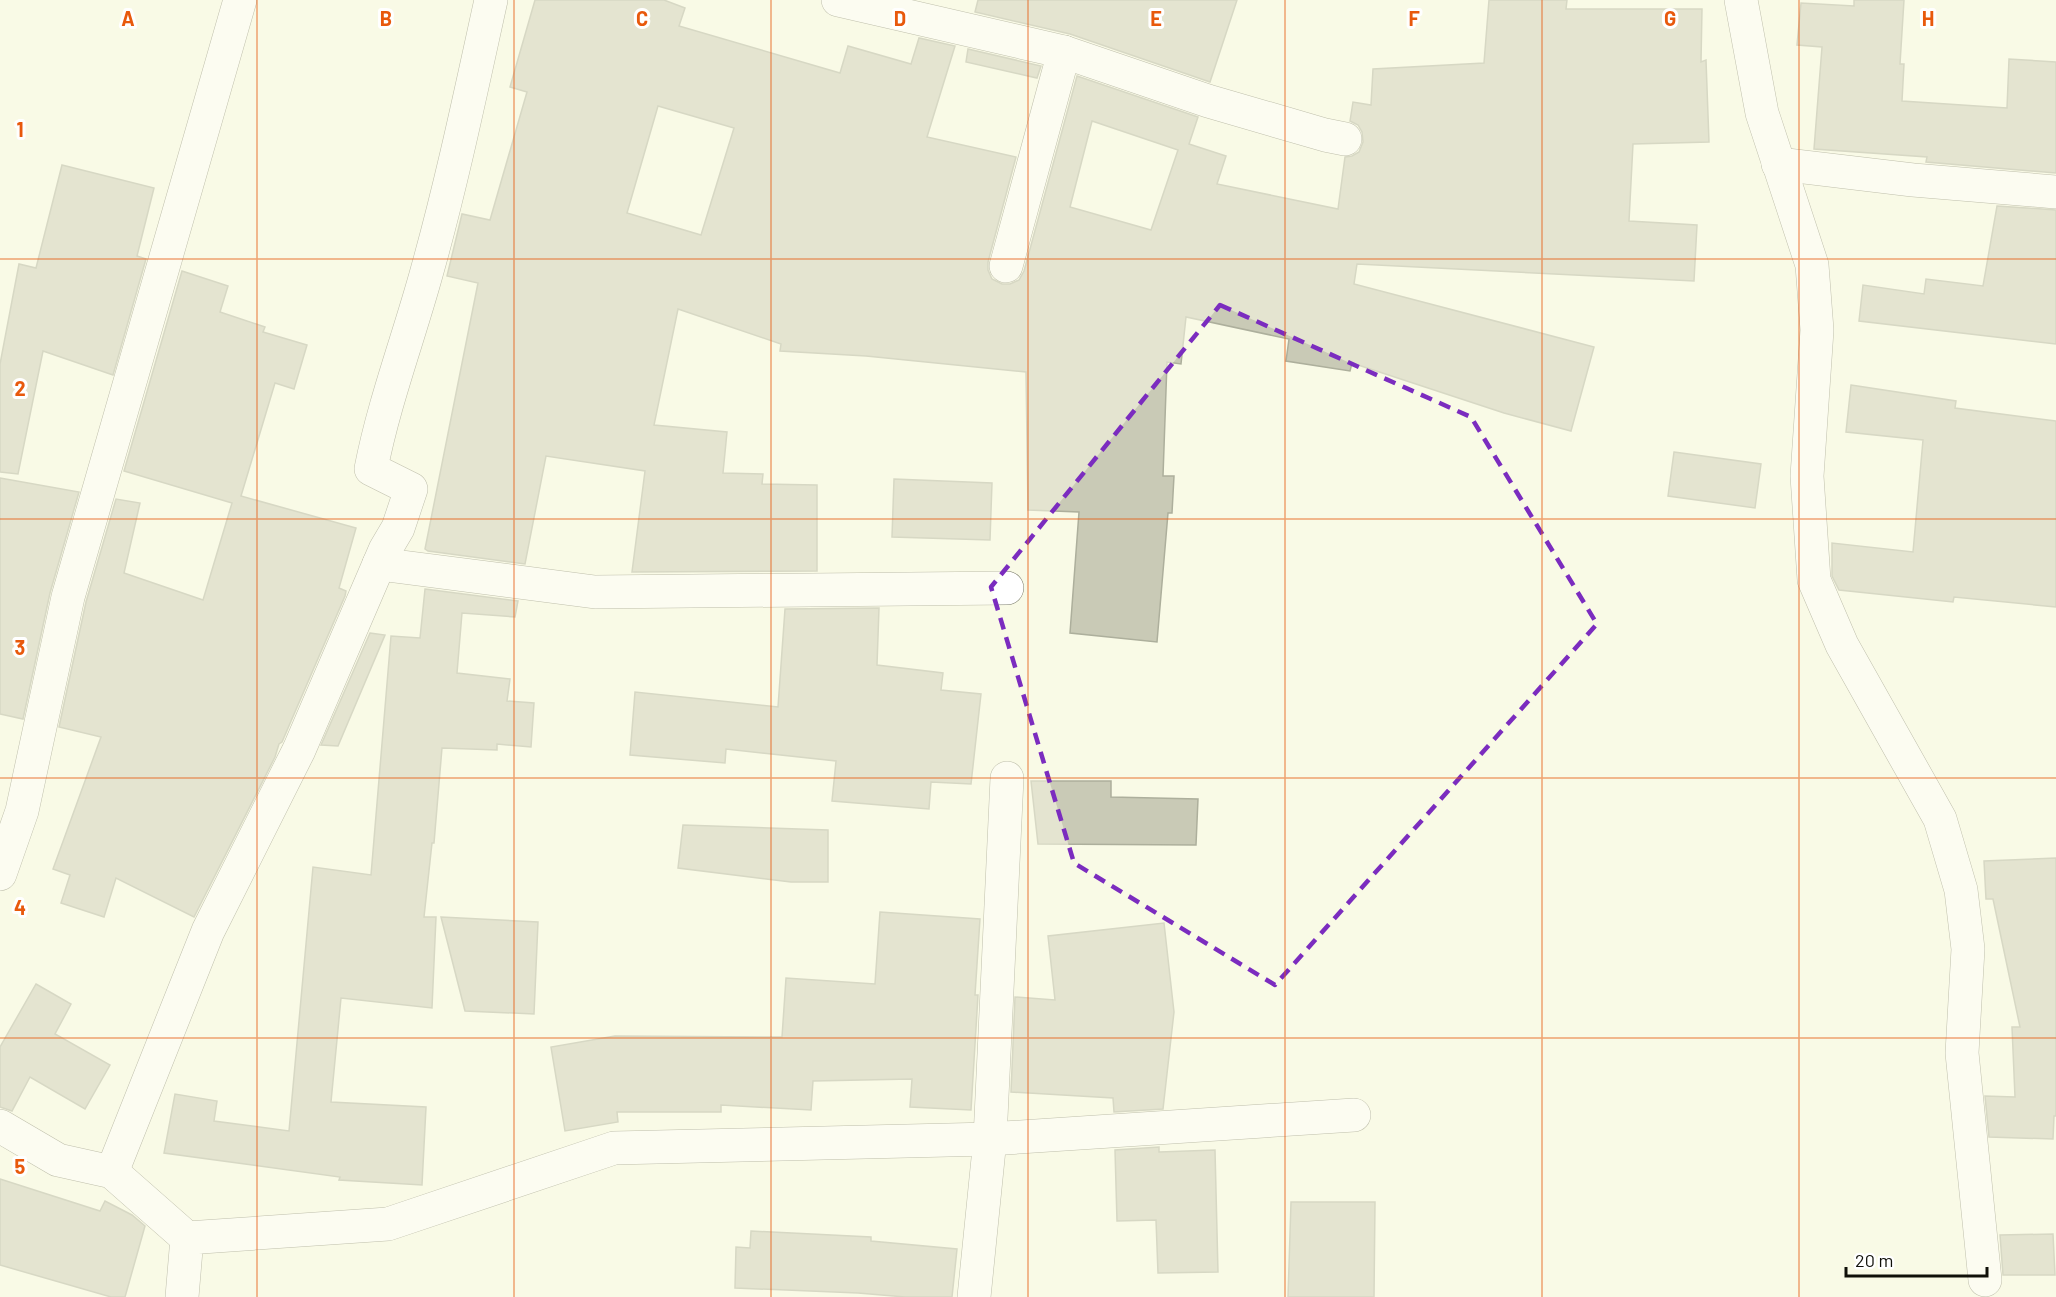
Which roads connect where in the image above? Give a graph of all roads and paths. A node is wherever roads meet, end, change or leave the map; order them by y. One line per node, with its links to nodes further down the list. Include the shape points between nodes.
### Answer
1 (240, 0): 13 (street, via 68,597 22,811)
2 (491, 0): 10 (street, via 427,271 377,438 371,469 411,489 398,528)
3 (838, 0): 5 (street)
4 (1741, 0): 7 (street, via 1762,113)
5 (1064, 52): 6 (street, via 1208,101); 9 (street)
6 (1345, 139)
7 (1778, 164): 8 (street); 19 (street, via 1812,265 1816,330 1807,476 1814,580 1842,645 1941,819 1961,890 1968,949 1962,1053)
8 (2056, 192)
9 (1006, 266)
10 (379, 564): 11 (street, via 595,592); 17 (street, via 299,750 208,931)
11 (1007, 588)
12 (1007, 778): 16 (street)
13 (0, 874)
14 (1354, 1115): 16 (street)
15 (0, 1126): 17 (street, via 58,1160)
16 (990, 1138): 18 (street, via 614,1148 388,1224); 21 (street)
17 (112, 1172): 18 (street)
18 (187, 1238): 20 (street)
19 (1985, 1280)
20 (182, 1297)
21 (974, 1297)

